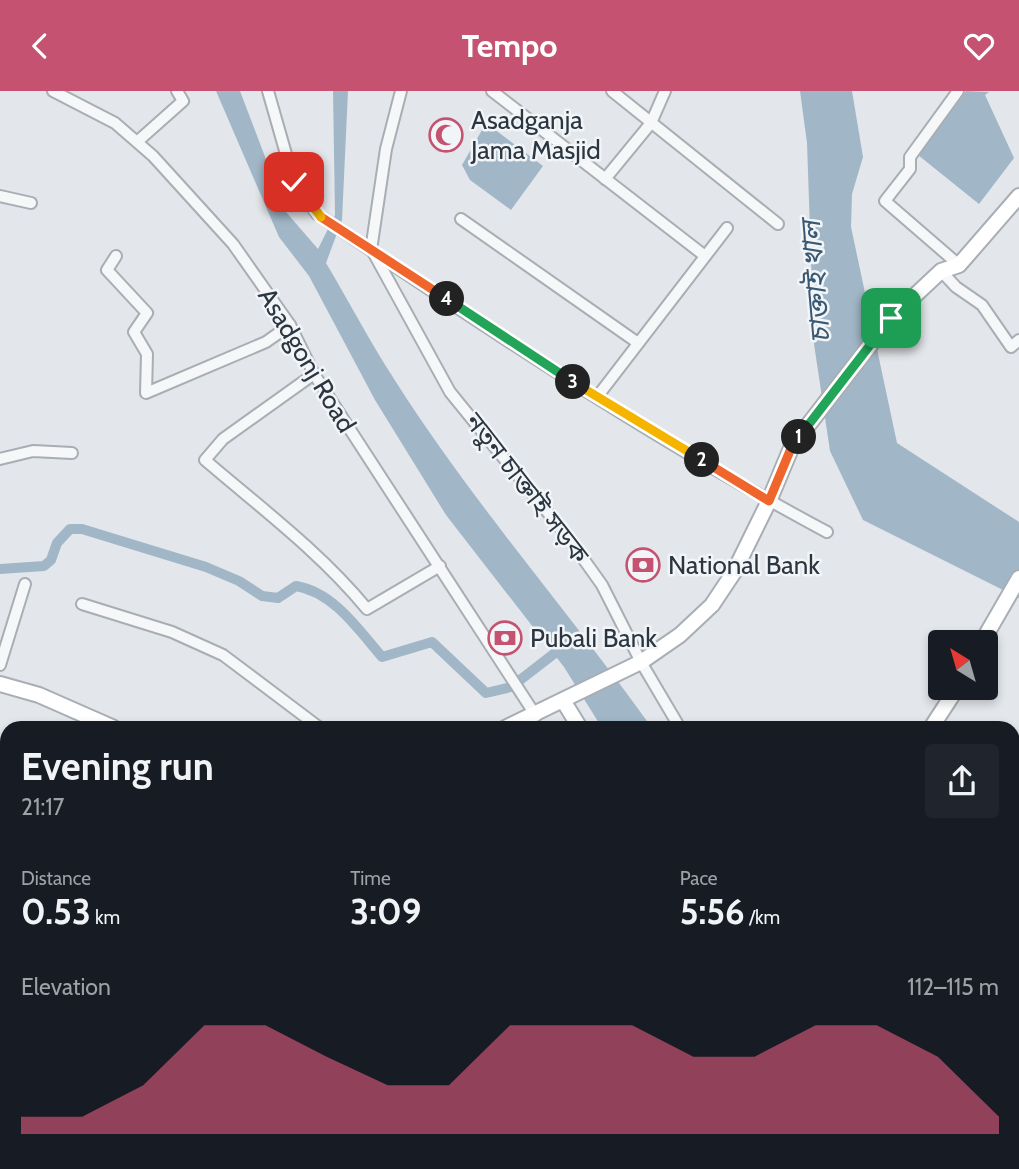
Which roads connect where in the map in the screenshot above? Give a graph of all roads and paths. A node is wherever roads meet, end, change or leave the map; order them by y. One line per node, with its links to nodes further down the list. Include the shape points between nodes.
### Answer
1 (53, 91): 10 (street, Asadgonj Road, via 115,123)
2 (177, 91): 10 (street, via 183,101)
3 (268, 91): 18 (street, via 294,182 317,214)
4 (401, 91): 18 (street, via 386,149)
5 (492, 91): 11 (street)
6 (612, 91): 9 (street)
7 (665, 91): 9 (street)
8 (958, 91): 21 (street, via 885,201)
9 (651, 123): 11 (street); 16 (street)
10 (138, 141): 23 (street, Asadgonj Road, via 233,244)
11 (605, 179): 20 (street)
12 (0, 196): 14 (street)
13 (1019, 196): 21 (main road)
14 (31, 203)
15 (461, 219): 25 (street)
16 (778, 224)
17 (727, 228): 20 (street)
18 (371, 250): 27 (street); 37 (street, নতুন চাক্তাই সড়ক, via 450,392 602,585)
19 (116, 256): 23 (street, via 107,270 147,313 134,332 147,354 146,393 266,342)
20 (705, 256): 25 (street)
21 (959, 265): 22 (main road)
22 (942, 271): 24 (street, via 982,305 1011,347); 30 (main road, via 891,318 792,446)
23 (290, 325): 26 (street, Asadgonj Road)
24 (1019, 340)
25 (638, 342): 27 (street)
26 (314, 374): 32 (street, Asadgonj Road); 32 (street, via 223,439 205,460 343,580 367,609)
27 (597, 397): 30 (street)
28 (72, 453): 29 (street, via 33,451)
29 (0, 459)
30 (769, 501): 31 (street); 37 (main road, via 712,605)
31 (827, 533)
32 (440, 566): 44 (street, Asadgonj Road)
33 (1019, 578): 36 (main road)
34 (25, 583): 38 (street)
35 (82, 604): 43 (street, via 172,632 222,655)
36 (989, 630)
37 (641, 662): 41 (main road); 47 (street, নতুন চাক্তাই সড়ক)
38 (0, 665)
39 (0, 684): 42 (main road)
40 (949, 700): 48 (main road)
41 (566, 701): 45 (main road); 46 (main road)
42 (99, 721)
43 (311, 721)
44 (538, 721)
45 (540, 721)
46 (576, 721)
47 (676, 721)
48 (936, 721)

